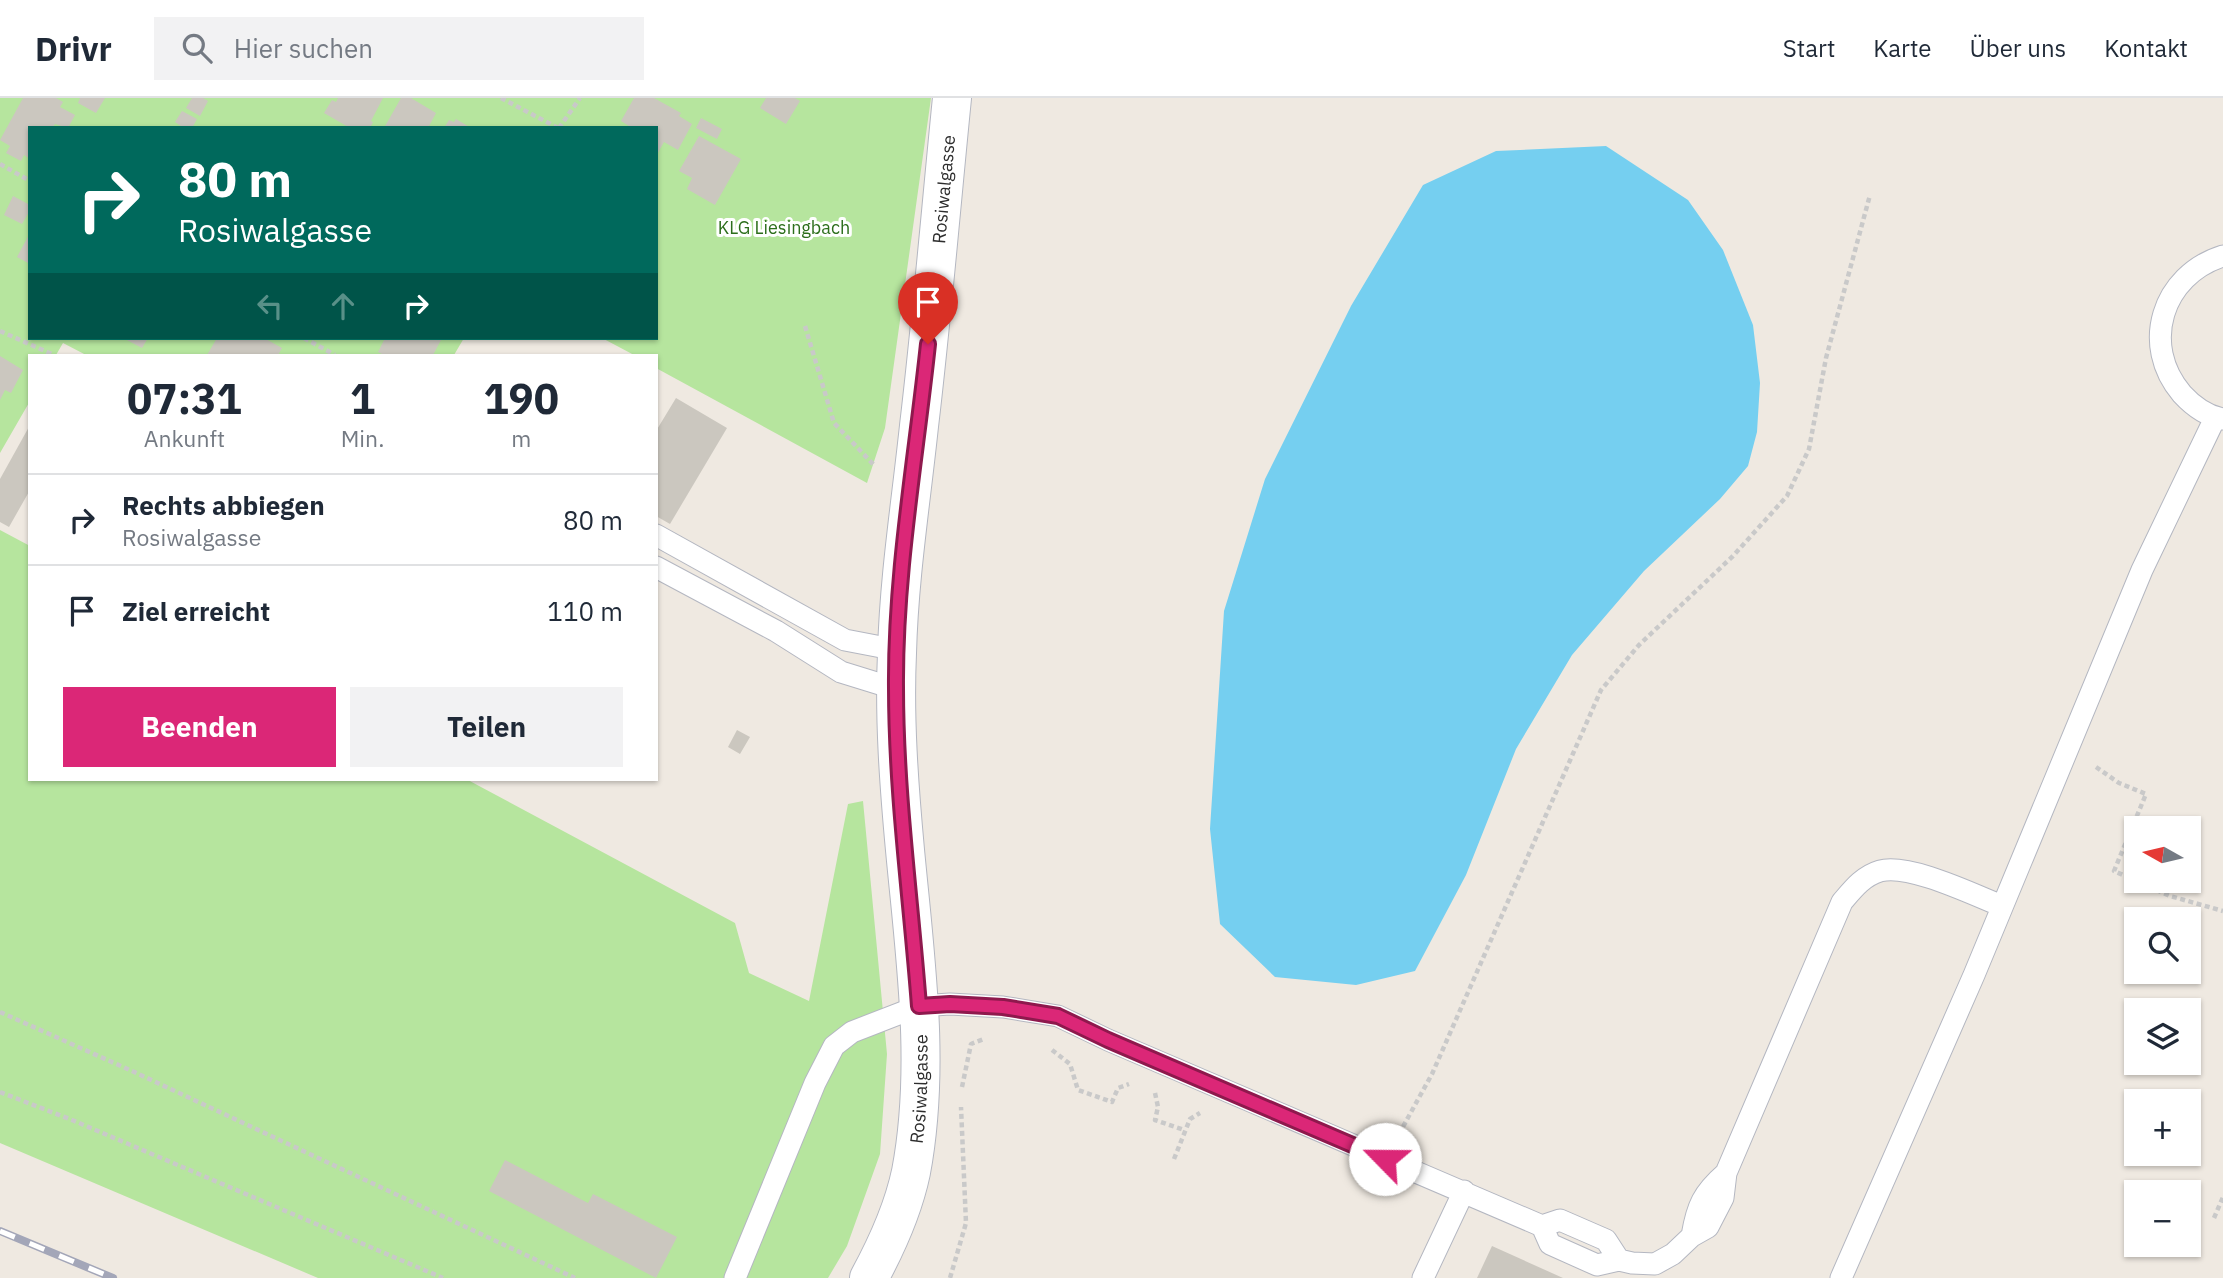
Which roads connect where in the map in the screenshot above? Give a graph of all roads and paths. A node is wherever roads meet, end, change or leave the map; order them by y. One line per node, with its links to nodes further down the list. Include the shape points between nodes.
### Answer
1 (501, 98): 4 (path)
2 (580, 98): 5 (path)
3 (952, 98): 16 (street, Rosiwalgasse)
4 (555, 126)
5 (560, 126)
6 (0, 164): 7 (path)
7 (28, 180)
8 (1870, 195): 36 (path, via 1826,358 1809,449 1787,496 1733,556 1639,645 1601,691 1432,1074)
9 (2223, 256): 15 (lane, via 2184,277 2168,300 2160,327 2161,355 2172,382 2191,404)
10 (805, 326): 16 (path, via 834,423)
11 (0, 331): 13 (path)
12 (308, 340): 14 (path)
13 (52, 354)
14 (333, 354)
15 (2219, 419): 22 (lane, via 2142,570)
16 (910, 500): 19 (street, Rosiwalgasse)
17 (658, 535): 19 (lane, via 845,640)
18 (658, 568): 20 (lane, via 842,672)
19 (897, 650): 20 (street, Rosiwalgasse)
20 (896, 689): 24 (street, Rosiwalgasse, via 900,794)
21 (2095, 767): 23 (path, via 2146,794 2114,871)
22 (2002, 906): 37 (lane, via 1901,871 1882,871 1863,879 1842,902 1726,1173 1708,1189 1692,1236 1656,1264 1619,1260 1606,1240 1560,1220 1542,1226); 46 (lane)
23 (2223, 911)
24 (919, 1006): 36 (lane, via 1003,1007 1058,1016); 42 (lane, via 852,1032 834,1046); 43 (street, Rosiwalgasse, via 919,1122 910,1175 900,1211)
25 (0, 1012): 41 (path)
26 (993, 1035): 32 (path, via 971,1044)
27 (1042, 1042): 29 (path, via 1070,1064 1078,1090 1112,1102 1118,1088)
28 (958, 1069): 32 (path)
29 (1133, 1082)
30 (1147, 1086): 34 (path, via 1156,1094 1155,1120)
31 (0, 1092): 40 (path)
32 (961, 1095): 44 (path, via 966,1223)
33 (1209, 1115): 34 (path, via 1200,1113 1189,1119)
34 (1184, 1130): 35 (path)
35 (1174, 1159)
36 (1385, 1159): 37 (lane)
37 (1464, 1191): 45 (lane)
38 (2223, 1196): 39 (path)
39 (2214, 1218)
40 (443, 1278)
41 (575, 1278)
42 (735, 1278)
43 (869, 1278)
44 (950, 1278)
45 (1423, 1278)
46 (1842, 1278)

